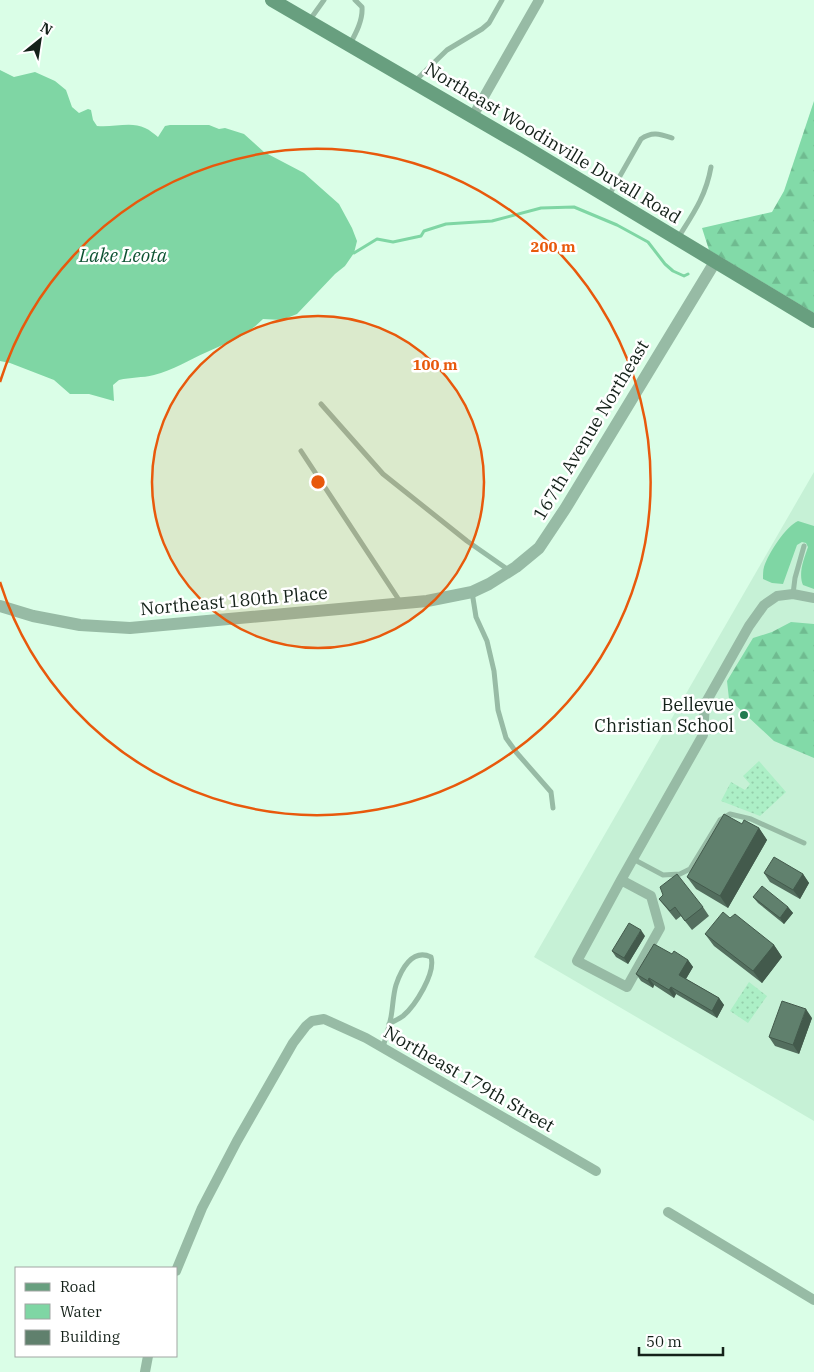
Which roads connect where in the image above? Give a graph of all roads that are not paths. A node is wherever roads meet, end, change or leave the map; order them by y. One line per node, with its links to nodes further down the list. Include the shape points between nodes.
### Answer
1 (272, 0): 6 (main road, Northeast Woodinville Duvall Road)
2 (324, 0): 6 (lane)
3 (355, 0): 7 (lane, via 362,7 362,12)
4 (502, 0): 8 (lane, via 489,23 447,50)
5 (539, 0): 9 (street)
6 (309, 22): 7 (main road, Northeast Woodinville Duvall Road)
7 (349, 45): 8 (main road, Northeast Woodinville Duvall Road)
8 (414, 82): 9 (main road, Northeast Woodinville Duvall Road)
9 (474, 116): 12 (main road, Northeast Woodinville Duvall Road)
10 (672, 138): 12 (lane, via 656,133 641,139)
11 (711, 167): 13 (lane, via 703,198)
12 (608, 197): 13 (main road, Northeast Woodinville Duvall Road)
13 (677, 239): 14 (main road, Northeast Woodinville Duvall Road)
14 (715, 262): 15 (main road, Northeast Woodinville Duvall Road); 19 (street, 167th Avenue Northeast, via 565,509 539,548)
15 (814, 321)
16 (321, 404): 19 (lane, via 383,474 467,541)
17 (300, 452): 23 (lane)
18 (804, 546): 21 (lane)
19 (511, 571): 20 (street, 167th Avenue Northeast)
20 (472, 592): 23 (street, Northeast 180th Place); 25 (lane, via 476,617 487,641 494,671 498,710 506,738 551,792)
21 (793, 594): 22 (street); 27 (street, via 777,596 764,605 749,626 705,704 703,735)
22 (814, 598)
23 (401, 603): 24 (street, Northeast 180th Place, via 130,628 80,625)
24 (0, 606)
25 (553, 808)
26 (804, 843): 27 (lane, via 752,819 730,814 720,820 690,869 680,874 663,875)
27 (633, 858): 28 (street)
28 (621, 880): 28 (street, via 577,961 627,987 660,928 651,896)
29 (389, 1024): 29 (lane, via 394,994 402,973 412,958 425,954 430,957 432,968 415,1002 403,1016); 30 (lane)
30 (383, 1047): 31 (street, Northeast 179th Street); 33 (street, Northeast 179th Street, via 324,1019 306,1026 237,1141 202,1208)
31 (596, 1171)
32 (668, 1212): 34 (street)
33 (178, 1267)
34 (814, 1300)
35 (145, 1369): 36 (street)
36 (155, 1372)

